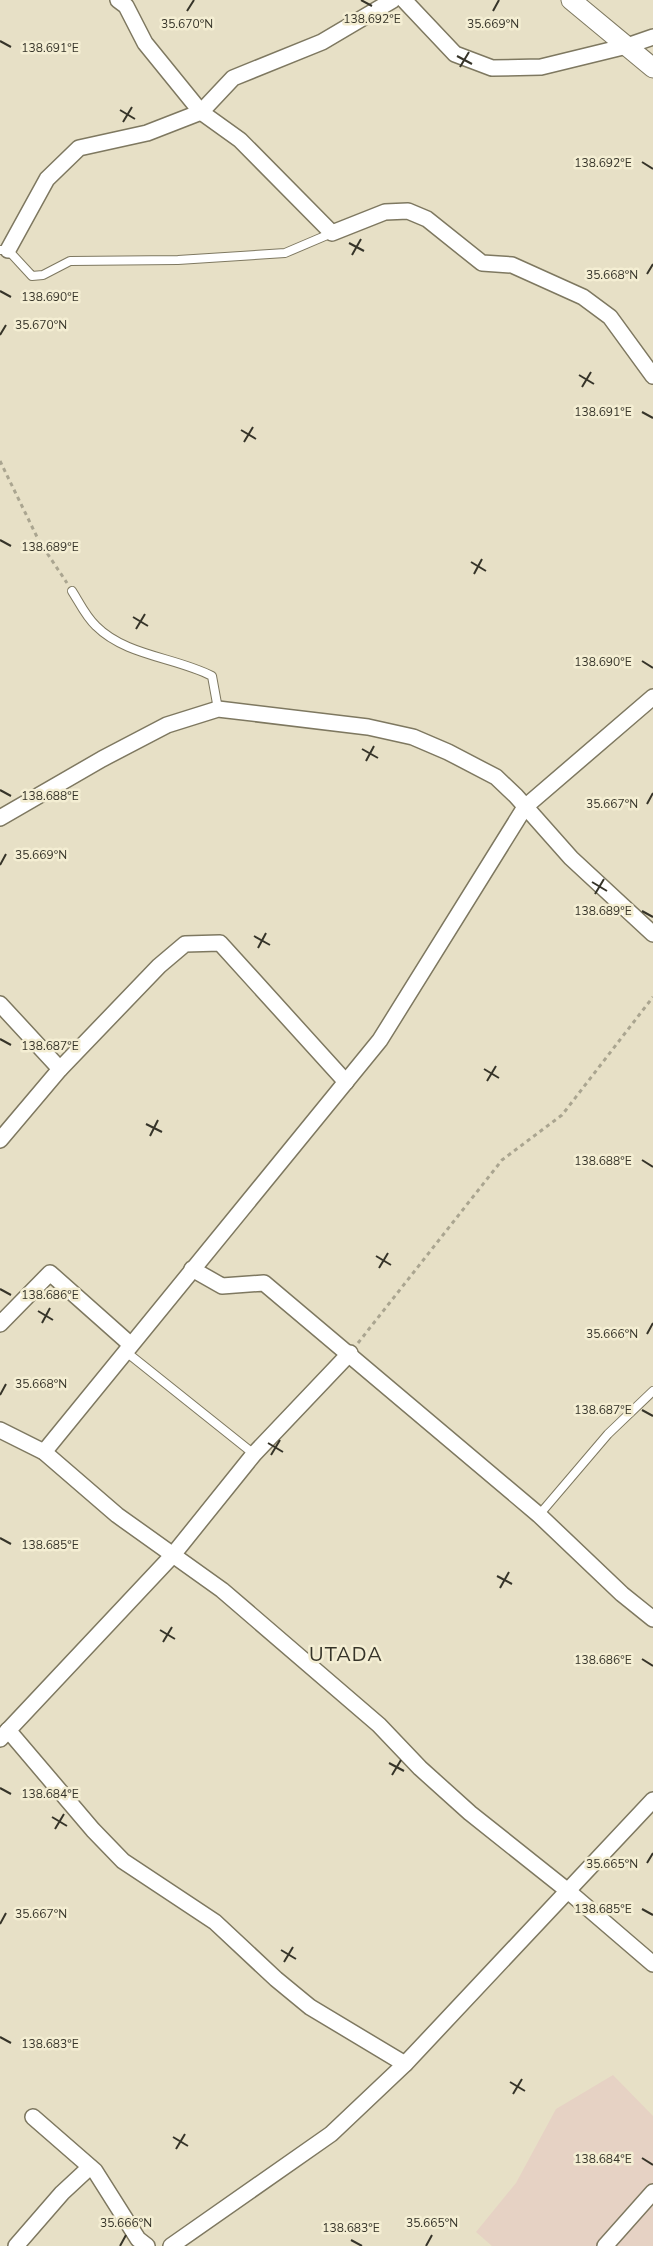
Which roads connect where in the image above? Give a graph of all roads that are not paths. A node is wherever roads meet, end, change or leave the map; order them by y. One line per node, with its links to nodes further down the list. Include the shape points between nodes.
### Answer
1 (118, 0): 8 (street, via 126,6 145,42)
2 (393, 0): 8 (street, via 322,42 234,78)
3 (404, 0): 6 (street, via 455,54 492,68 541,67)
4 (571, 0): 6 (street)
5 (653, 37): 6 (street)
6 (628, 46): 7 (street)
7 (653, 68)
8 (201, 112): 9 (street, via 240,140); 10 (street, via 147,133 79,148 47,179)
9 (332, 233): 10 (lane, via 285,253 178,260 70,261 43,275 32,276); 11 (street, via 385,212 408,211 427,219 482,263 512,265 583,297 610,317)
10 (4, 250)
11 (653, 376)
12 (72, 591): 14 (lane, via 95,626 116,642 198,668 212,676)
13 (653, 697): 15 (street)
14 (218, 709): 15 (street, via 368,727 413,737 496,777); 16 (street, via 167,725 102,758)
15 (525, 807): 17 (street, via 570,858); 20 (street, via 380,1040)
16 (0, 818)
17 (653, 934)
18 (0, 1004): 19 (street)
19 (60, 1069): 20 (street, via 158,966 185,944 220,943); 21 (street)
20 (346, 1082): 22 (street)
21 (0, 1140)
22 (192, 1269): 24 (street); 25 (street, via 222,1286 264,1283)
23 (0, 1324): 24 (street, via 50,1273)
24 (128, 1347): 28 (street); 29 (lane)
25 (350, 1353): 29 (street); 30 (street)
26 (653, 1391): 30 (lane, via 608,1434)
27 (0, 1430): 28 (street)
28 (44, 1452): 31 (street, via 117,1515)
29 (254, 1454): 31 (street)
30 (539, 1515): 32 (street)
31 (172, 1556): 33 (street); 35 (street, via 222,1590 380,1725 420,1768 470,1813)
32 (653, 1619)
33 (4, 1734): 37 (street, via 123,1861 215,1922 310,2007)
34 (653, 1800): 35 (street)
35 (568, 1891): 36 (street); 37 (street)
36 (653, 1964)
37 (405, 2064): 43 (street, via 331,2134)
38 (33, 2117): 39 (street)
39 (90, 2167): 41 (street, via 62,2193); 42 (street, via 138,2239)
40 (653, 2192): 44 (street)
41 (16, 2246)
42 (147, 2246)
43 (171, 2246)
44 (605, 2246)

